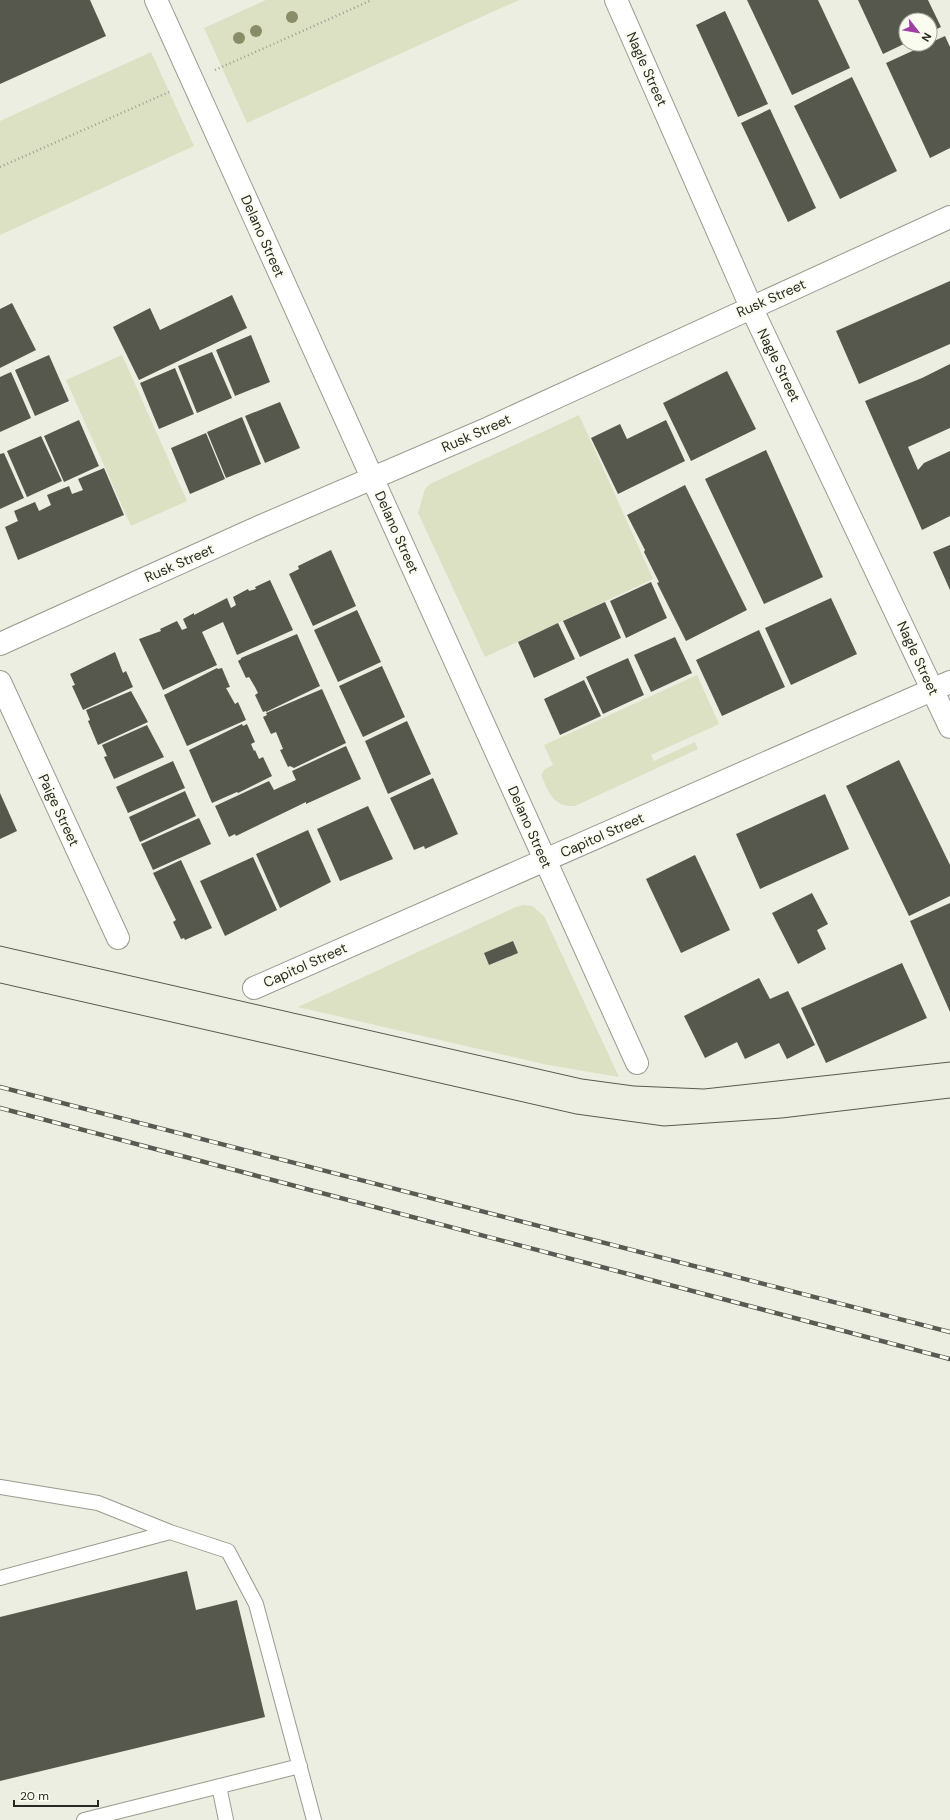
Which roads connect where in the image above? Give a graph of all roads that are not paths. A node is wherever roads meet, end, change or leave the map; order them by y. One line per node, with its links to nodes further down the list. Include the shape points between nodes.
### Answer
1 (156, 0): 5 (street, Delano Street)
2 (616, 0): 4 (street, Nagle Street)
3 (950, 217): 4 (street, Rusk Street)
4 (751, 307): 5 (street, Rusk Street, via 489,428); 8 (street, Nagle Street)
5 (372, 478): 6 (street, Rusk Street); 10 (street, Delano Street)
6 (0, 644)
7 (0, 682): 11 (street, Paige Street)
8 (942, 685): 9 (street, Nagle Street); 10 (street, Capitol Street)
9 (950, 726)
10 (545, 860): 12 (street, Capitol Street); 13 (street, Delano Street)
11 (118, 938)
12 (254, 988)
13 (637, 1063)
14 (0, 1487): 15 (lane, via 98,1503)
15 (170, 1532): 16 (lane); 17 (lane, via 228,1551 256,1604)
16 (0, 1578)
17 (300, 1766): 18 (lane); 21 (lane)
18 (219, 1786): 19 (lane); 20 (lane)
19 (84, 1820)
20 (226, 1820)
21 (314, 1820)

